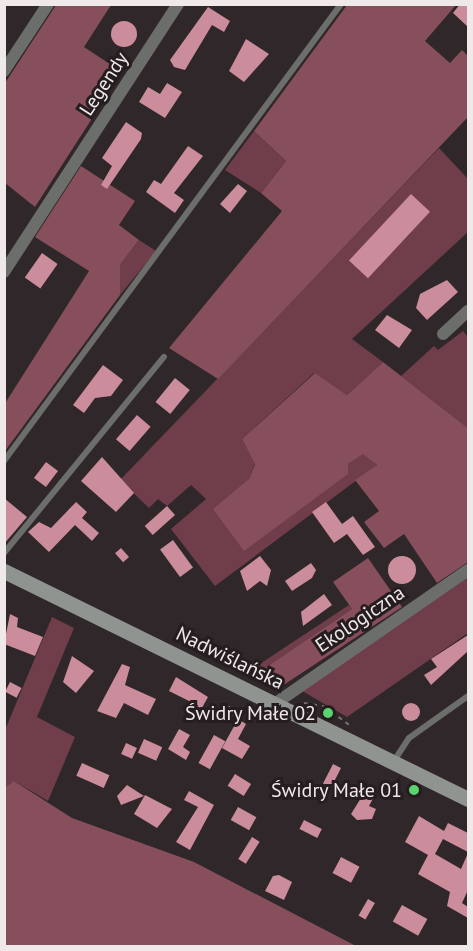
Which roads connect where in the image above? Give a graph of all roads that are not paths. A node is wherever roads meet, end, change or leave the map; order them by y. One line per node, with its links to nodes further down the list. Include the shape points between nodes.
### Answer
1 (48, 4): 4 (street)
2 (178, 4): 5 (street, Legendy)
3 (341, 4): 9 (lane)
4 (4, 71)
5 (4, 272)
6 (468, 311): 7 (street)
7 (443, 334)
8 (164, 357): 10 (lane)
9 (4, 461)
10 (4, 553)
11 (468, 570): 14 (street, Ekologiczna)
12 (4, 571): 14 (main road, Nadwiślańska)
13 (468, 696): 15 (lane, via 409,738)
14 (276, 703): 15 (main road, Nadwiślańska)
15 (394, 762): 16 (main road, Nadwiślańska)
16 (468, 799)

